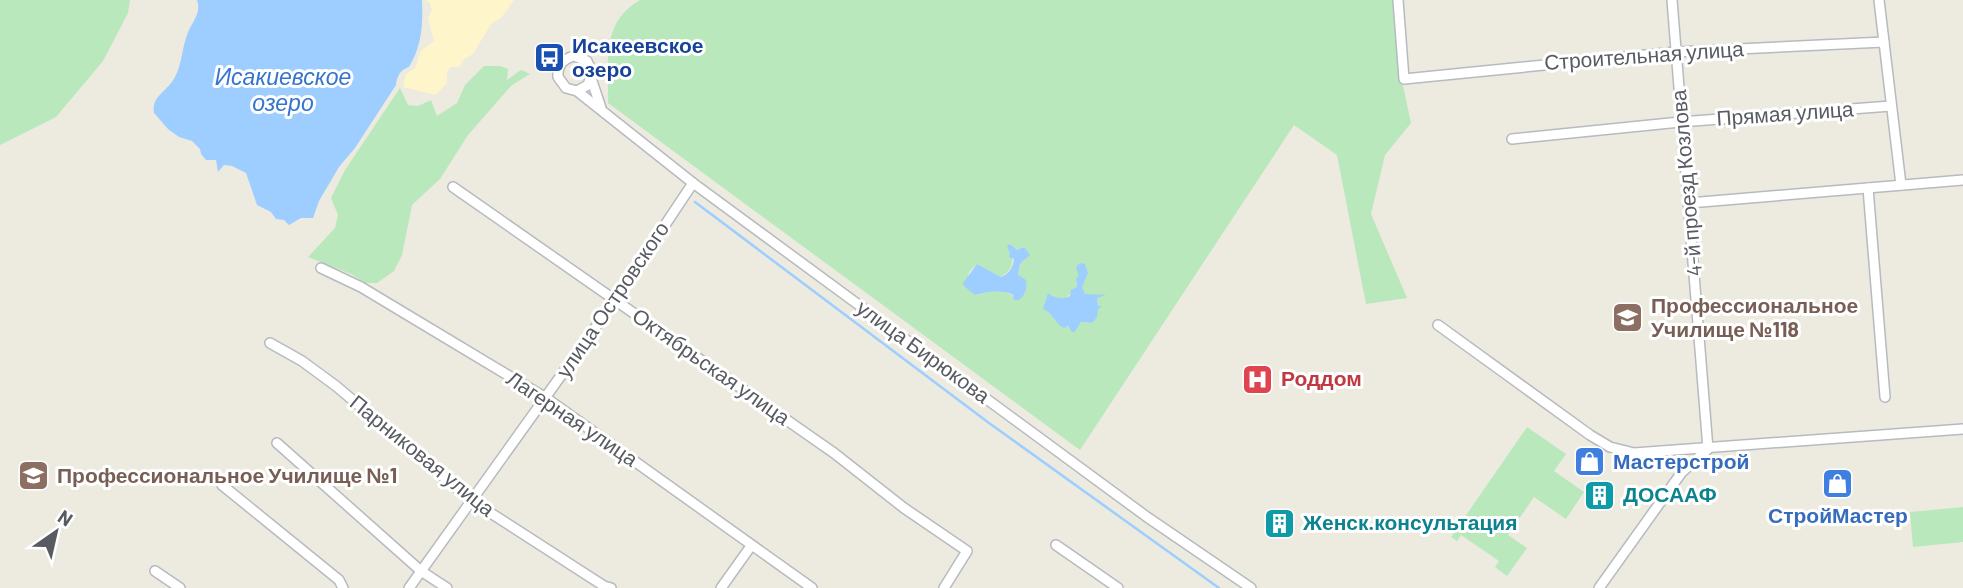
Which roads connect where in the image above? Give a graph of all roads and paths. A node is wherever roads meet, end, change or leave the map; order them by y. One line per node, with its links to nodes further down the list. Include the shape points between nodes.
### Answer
1 (1398, 0): 5 (street, Строительная улица, via 1404,79)
2 (1672, 0): 5 (street, 4-й проезд Козлова)
3 (1879, 0): 4 (street)
4 (1884, 42): 5 (street, Строительная улица); 8 (street)
5 (1676, 52): 10 (street, 4-й проезд Козлова)
6 (591, 78): 7 (street); 7 (street, улица Бирюкова, via 584,59 574,56 563,61 560,82); 9 (street, улица Бирюкова)
7 (577, 90): 9 (street, улица Бирюкова)
8 (1891, 106): 10 (street, Прямая улица); 14 (street)
9 (601, 110): 13 (street, улица Бирюкова)
10 (1680, 122): 11 (street, Прямая улица); 17 (street, 4-й проезд Козлова)
11 (1512, 139)
12 (1963, 180): 14 (street)
13 (693, 183): 19 (street, улица Островского); 42 (street, улица Бирюкова)
14 (1901, 185): 16 (street)
15 (453, 187): 19 (street, Октябрьская улица)
16 (1868, 188): 17 (street); 22 (street)
17 (1689, 203): 26 (street, 4-й проезд Козлова)
18 (321, 268): 23 (street, Лагерная улица, via 361,287)
19 (615, 300): 23 (street, улица Островского); 40 (street, Октябрьская улица, via 967,551)
20 (1438, 325): 26 (street, via 1610,447 1634,453)
21 (270, 343): 28 (street, Парниковая улица, via 335,386)
22 (1885, 397)
23 (545, 398): 28 (street, улица Островского); 29 (street, Лагерная улица)
24 (1963, 429): 26 (street)
25 (277, 443): 32 (street)
26 (1708, 449): 43 (street, via 1682,472)
27 (222, 485): 34 (street)
28 (472, 501): 32 (street, улица Островского); 37 (street, Парниковая улица)
29 (751, 545): 38 (street); 39 (street, Лагерная улица)
30 (1056, 545): 41 (street)
31 (155, 571): 33 (street)
32 (421, 571): 35 (street, улица Островского); 36 (street)
33 (180, 588)
34 (343, 588)
35 (409, 588)
36 (447, 588)
37 (611, 588)
38 (721, 588)
39 (812, 588)
40 (944, 588)
41 (1118, 588)
42 (1250, 588)
43 (1599, 588)

